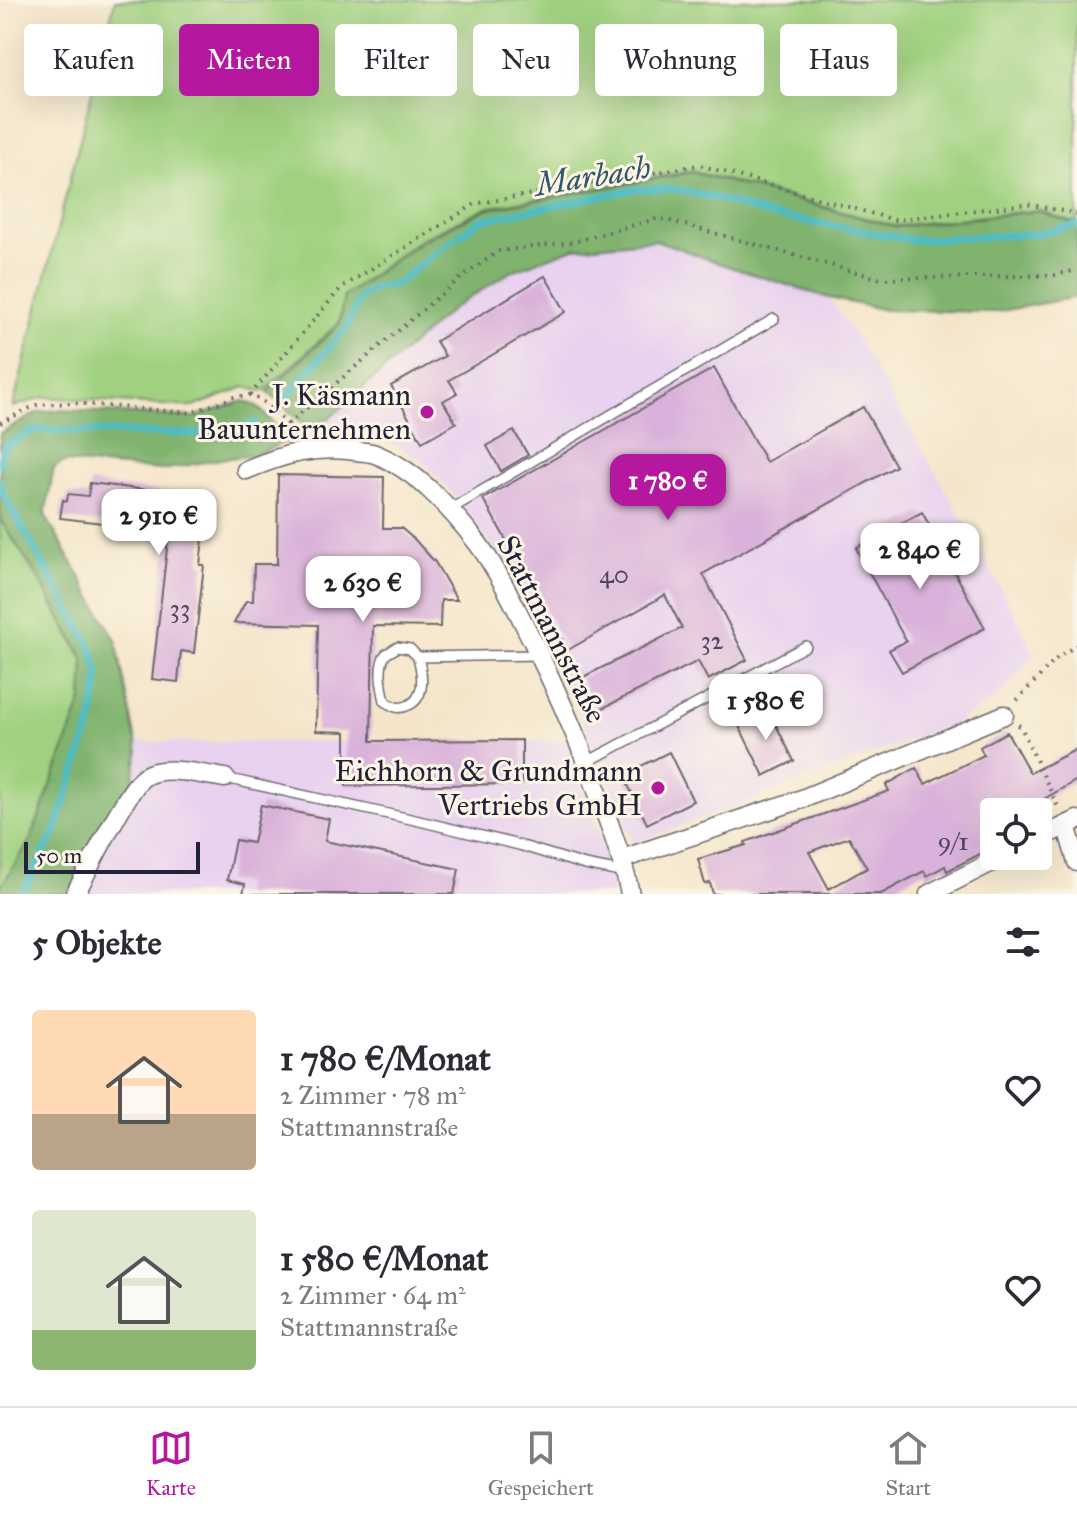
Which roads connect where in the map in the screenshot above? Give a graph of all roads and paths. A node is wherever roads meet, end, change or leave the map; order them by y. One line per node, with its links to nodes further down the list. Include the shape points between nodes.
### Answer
1 (1077, 214): 4 (path, via 1027,204 895,220 699,165 475,204 341,288)
2 (1077, 270): 6 (path, via 881,279 659,218 573,242 499,251)
3 (774, 319): 9 (lane)
4 (250, 395): 5 (path, via 190,413 36,405); 6 (path)
5 (0, 423)
6 (288, 424): 7 (path)
7 (311, 449): 8 (street, Stattmannstraße); 9 (street, Stattmannstraße, via 373,453 402,468)
8 (246, 470)
9 (449, 510): 12 (street, Stattmannstraße, via 508,592)
10 (1077, 645): 14 (path, via 1058,657)
11 (806, 646): 15 (lane)
12 (539, 655): 13 (lane); 15 (street, Stattmannstraße)
13 (418, 657): 13 (lane, via 398,647 387,654 382,687 385,701 393,707 414,703 420,694)
14 (1004, 715): 17 (path, via 1021,727); 20 (street)
15 (587, 762): 20 (street, Stattmannstraße)
16 (225, 778): 20 (lane, via 585,865); 22 (street, via 173,769 145,776 129,795)
17 (1071, 822): 18 (street); 19 (street)
18 (1052, 832)
19 (1077, 862)
20 (624, 866): 23 (street, Stattmannstraße)
21 (980, 868): 24 (street)
22 (75, 894)
23 (630, 894)
24 (929, 894)

